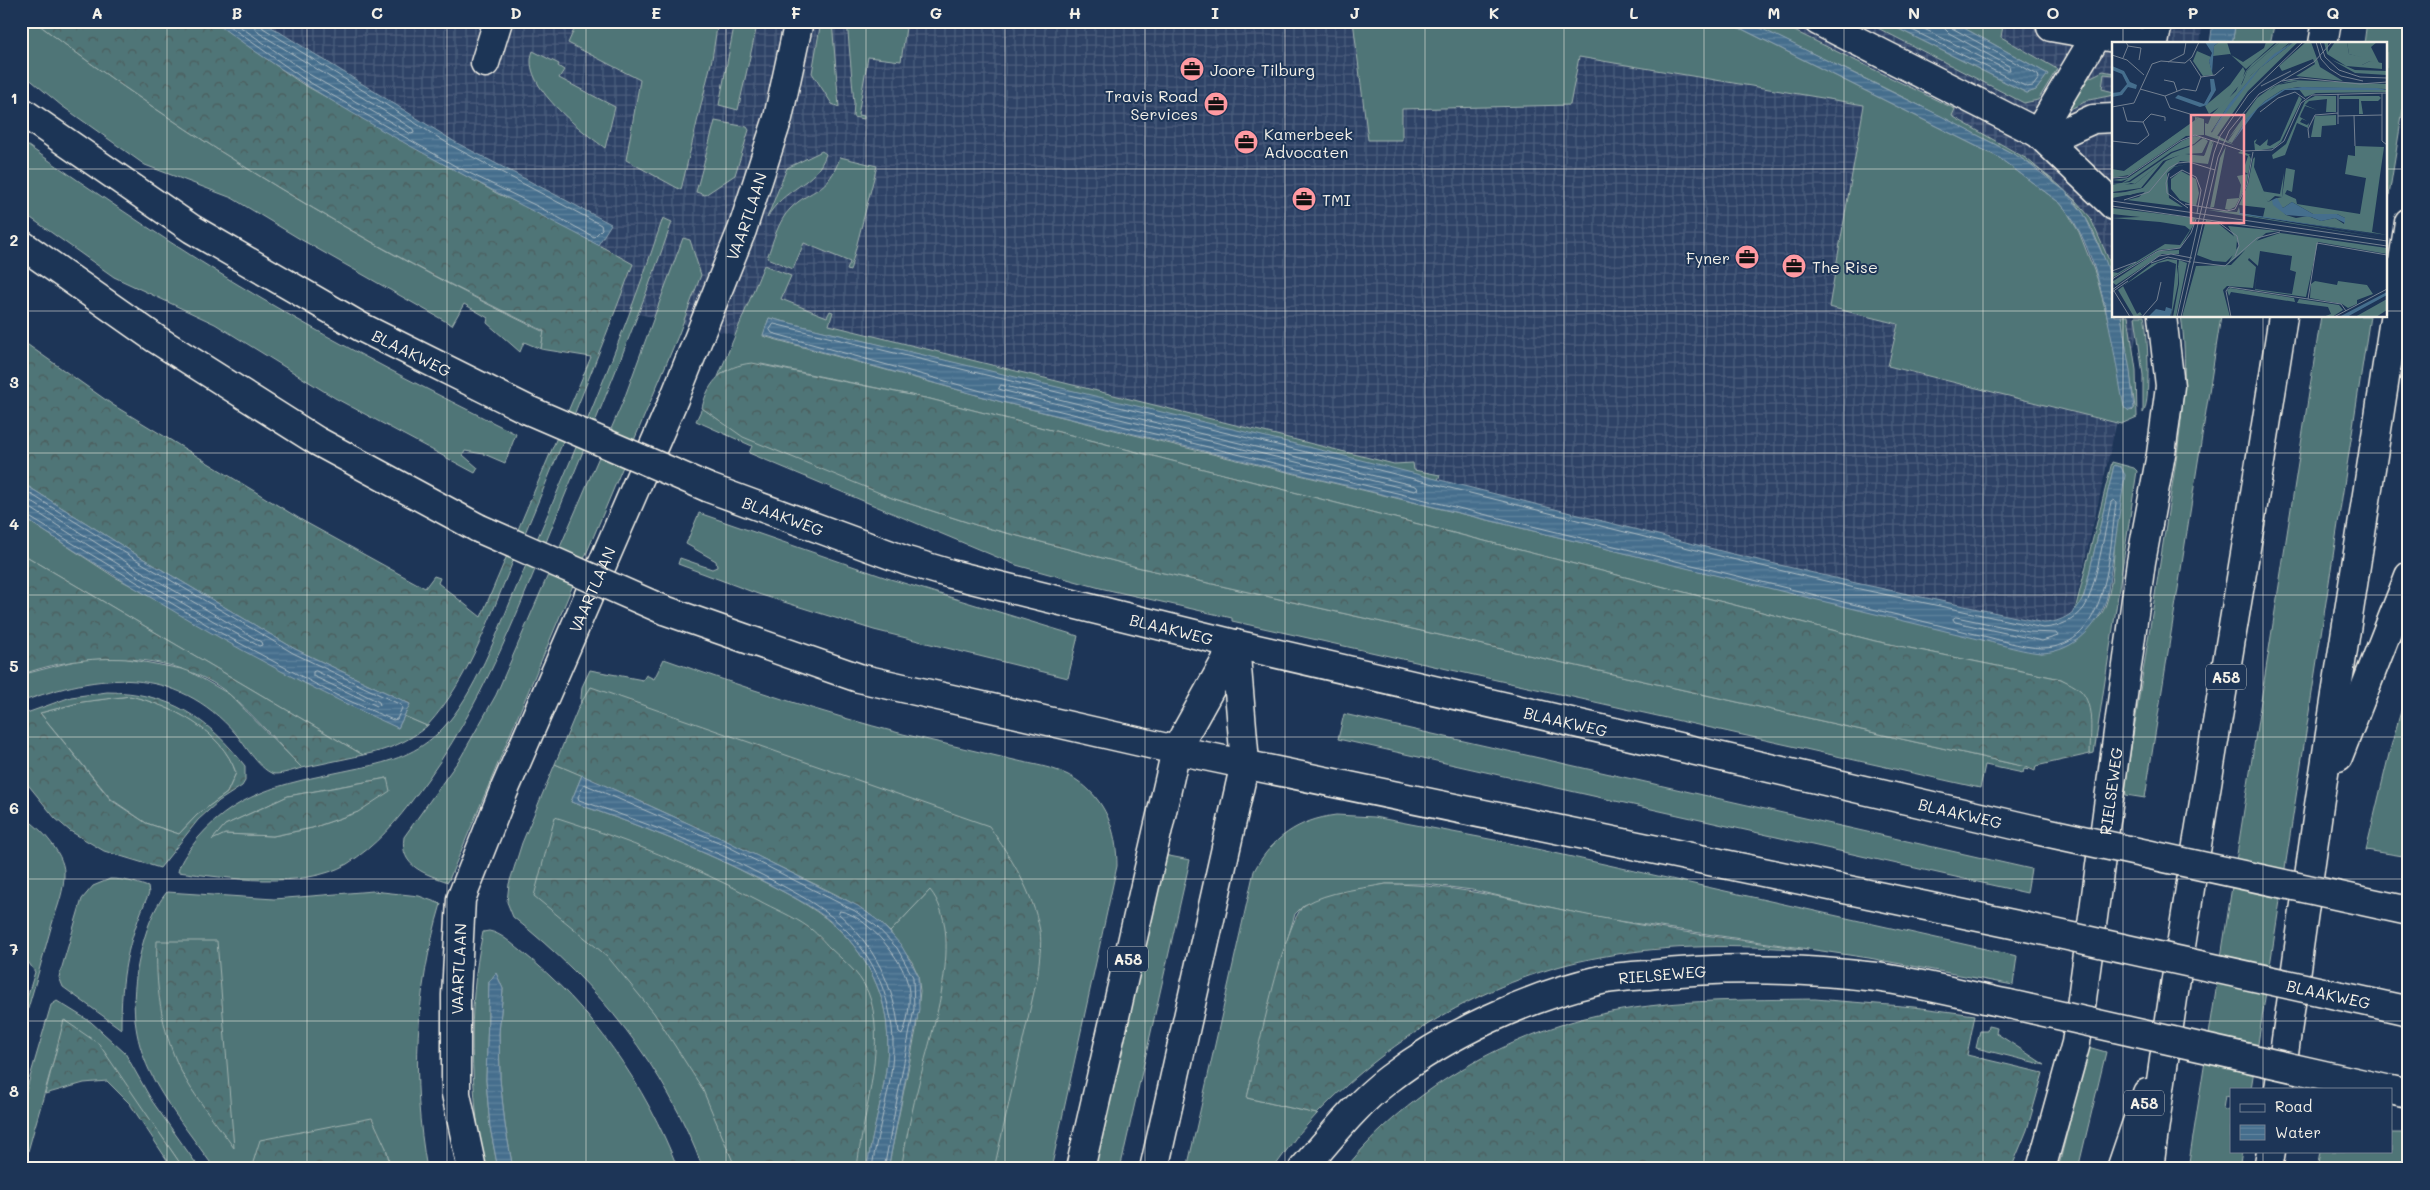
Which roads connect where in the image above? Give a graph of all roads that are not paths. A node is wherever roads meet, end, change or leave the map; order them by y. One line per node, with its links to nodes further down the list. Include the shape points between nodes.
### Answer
1 (498, 21): 11 (main road)
2 (799, 21): 33 (main road, VAARTLAAN, via 778,118 742,230 461,899 456,995 456,1094)
3 (1818, 21): 14 (main road)
4 (2052, 21): 7 (main road, via 2051,27)
5 (2158, 21): 9 (main road)
6 (2327, 21): 10 (main road)
7 (2097, 34): 8 (main road); 14 (main road)
8 (2139, 42)
9 (2154, 42)
10 (2323, 42)
11 (485, 63)
12 (21, 112): 21 (main road, BLAAKWEG, bridge, via 192,229 362,327 528,410 709,488 907,561)
13 (2112, 118): 14 (main road, via 2093,119 2062,133)
14 (2038, 134): 15 (main road)
15 (2112, 204)
16 (2409, 222): 24 (main road)
17 (21, 244): 22 (main road, BLAAKWEG, bridge, via 156,339 309,436 478,528 664,610 859,678)
18 (2162, 318): 37 (main road, RIELSEWEG, via 2170,386 2161,454 2141,562 2076,1043)
19 (2283, 318): 27 (main road, A58)
20 (2409, 576): 24 (main road)
21 (1235, 644): 22 (main road); 23 (main road); 25 (main road, BLAAKWEG, bridge, via 2036,830)
22 (1176, 750): 23 (main road, BLAAKWEG); 34 (main road, A58)
23 (1245, 764): 26 (main road, BLAAKWEG, bridge); 35 (main road)
24 (2319, 805): 28 (main road)
25 (2409, 911)
26 (2409, 1010)
27 (2166, 1037): 38 (main road, A58); 39 (main road, A58)
28 (2280, 1088)
29 (2382, 1088): 36 (main road, RIELSEWEG, bridge, via 2009,1004 1877,978 1785,969 1686,970 1602,980 1537,999 1472,1028 1388,1080 1343,1123)
30 (2392, 1090): 31 (main road)
31 (2409, 1094)
32 (2271, 1152): 40 (main road)
33 (472, 1169)
34 (1080, 1169)
35 (1154, 1169)
36 (1303, 1169)
37 (2041, 1169)
38 (2121, 1169)
39 (2149, 1169)
40 (2268, 1169)

